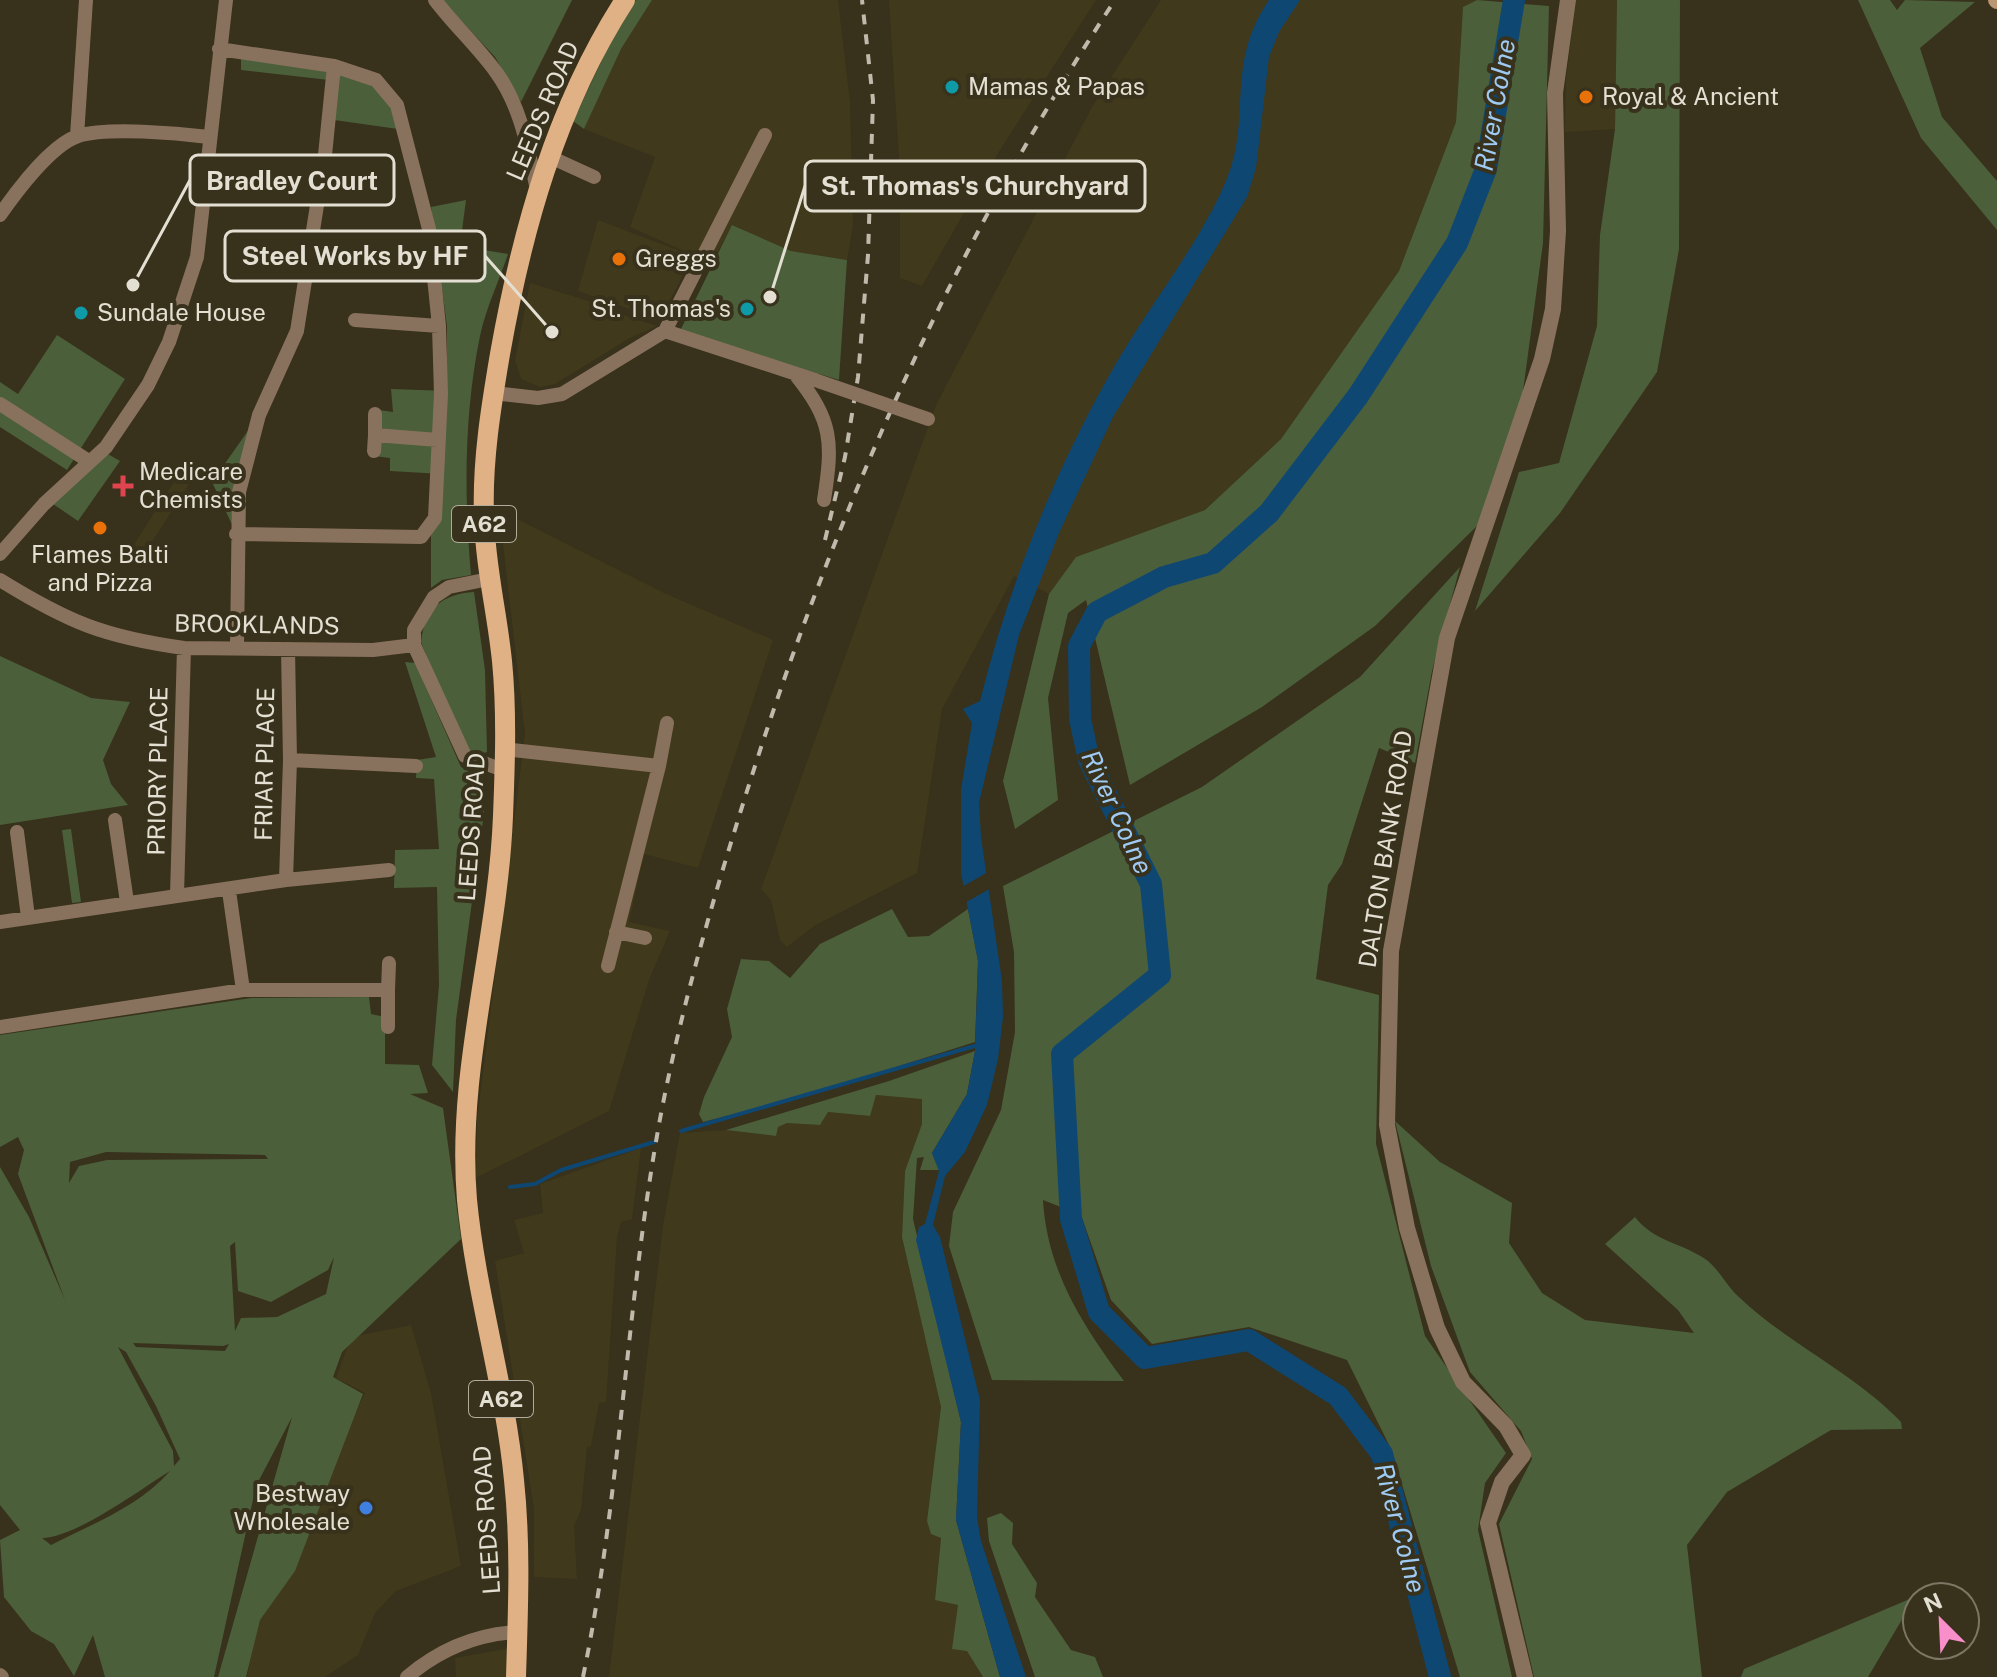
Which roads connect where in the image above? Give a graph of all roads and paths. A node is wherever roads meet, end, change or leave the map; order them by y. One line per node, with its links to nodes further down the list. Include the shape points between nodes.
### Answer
1 (86, 0): 9 (street)
2 (226, 0): 6 (street)
3 (435, 0): 13 (street, via 505,86 524,128)
4 (625, 0): 11 (main road, LEEDS ROAD / A62)
5 (1568, 0): 62 (street, DALTON BANK ROAD, via 1555,93 1558,231 1553,309 1542,359 1447,638 1391,951 1387,1125 1407,1228 1437,1328 1463,1382 1506,1426 1523,1455 1502,1482 1488,1523)
6 (219, 49): 7 (street); 10 (street)
7 (334, 66): 16 (street, via 376,80 397,105 429,229); 28 (street, via 297,331 259,415 239,492)
8 (765, 135): 17 (street)
9 (77, 136): 10 (street, via 165,131); 14 (street, via 26,176)
10 (209, 137): 26 (street, via 197,257 174,329 148,385)
11 (548, 156): 12 (street); 13 (main road, LEEDS ROAD / A62)
12 (594, 177)
13 (537, 190): 19 (main road, LEEDS ROAD / A62)
14 (0, 215)
15 (355, 320): 16 (street)
16 (439, 326): 24 (street)
17 (665, 331): 18 (street); 19 (street, via 562,394 538,398)
18 (795, 374): 22 (street, bridge); 27 (street, via 819,403 827,429 831,458)
19 (493, 393): 30 (main road, LEEDS ROAD / A62, via 484,474)
20 (0, 404): 26 (street)
21 (375, 414): 23 (street)
22 (928, 419)
23 (375, 435): 24 (street); 25 (street)
24 (438, 440): 28 (street, via 435,518 421,537)
25 (374, 451)
26 (90, 462): 29 (street)
27 (824, 500)
28 (236, 534): 33 (street)
29 (0, 554)
30 (489, 579): 32 (street, via 449,587 434,597 419,617); 37 (main road, LEEDS ROAD / A62, via 502,660)
31 (0, 580): 34 (street, BROOKLANDS, via 92,629)
32 (414, 645): 35 (street, BROOKLANDS); 41 (street, via 465,756)
33 (237, 647): 34 (street, BROOKLANDS); 35 (street, BROOKLANDS)
34 (184, 648): 47 (street, PRIORY PLACE)
35 (288, 649): 38 (street, FRIAR PLACE)
36 (667, 723): 40 (street)
37 (503, 749): 40 (street); 41 (main road, LEEDS ROAD / A62)
38 (290, 760): 39 (street, via 394,772); 45 (street, FRIAR PLACE)
39 (416, 766)
40 (659, 766): 51 (street)
41 (503, 770): 59 (main road, LEEDS ROAD / A62, via 488,961 464,1122 468,1203 514,1477)
42 (115, 820): 48 (street)
43 (17, 832): 49 (street)
44 (389, 870): 45 (street)
45 (286, 880): 46 (street)
46 (229, 891): 47 (street); 55 (street)
47 (177, 895): 48 (street)
48 (127, 902): 49 (street)
49 (28, 917): 50 (street)
50 (0, 922)
51 (616, 932): 52 (street); 54 (street)
52 (645, 938)
53 (389, 963): 56 (street)
54 (608, 966)
55 (243, 990): 56 (street); 57 (street)
56 (388, 990): 58 (street)
57 (0, 1027)
58 (388, 1027)
59 (518, 1632): 60 (street, via 489,1633 436,1654); 61 (main road, LEEDS ROAD / A62)
60 (407, 1677)
61 (516, 1677)
62 (1525, 1677)

